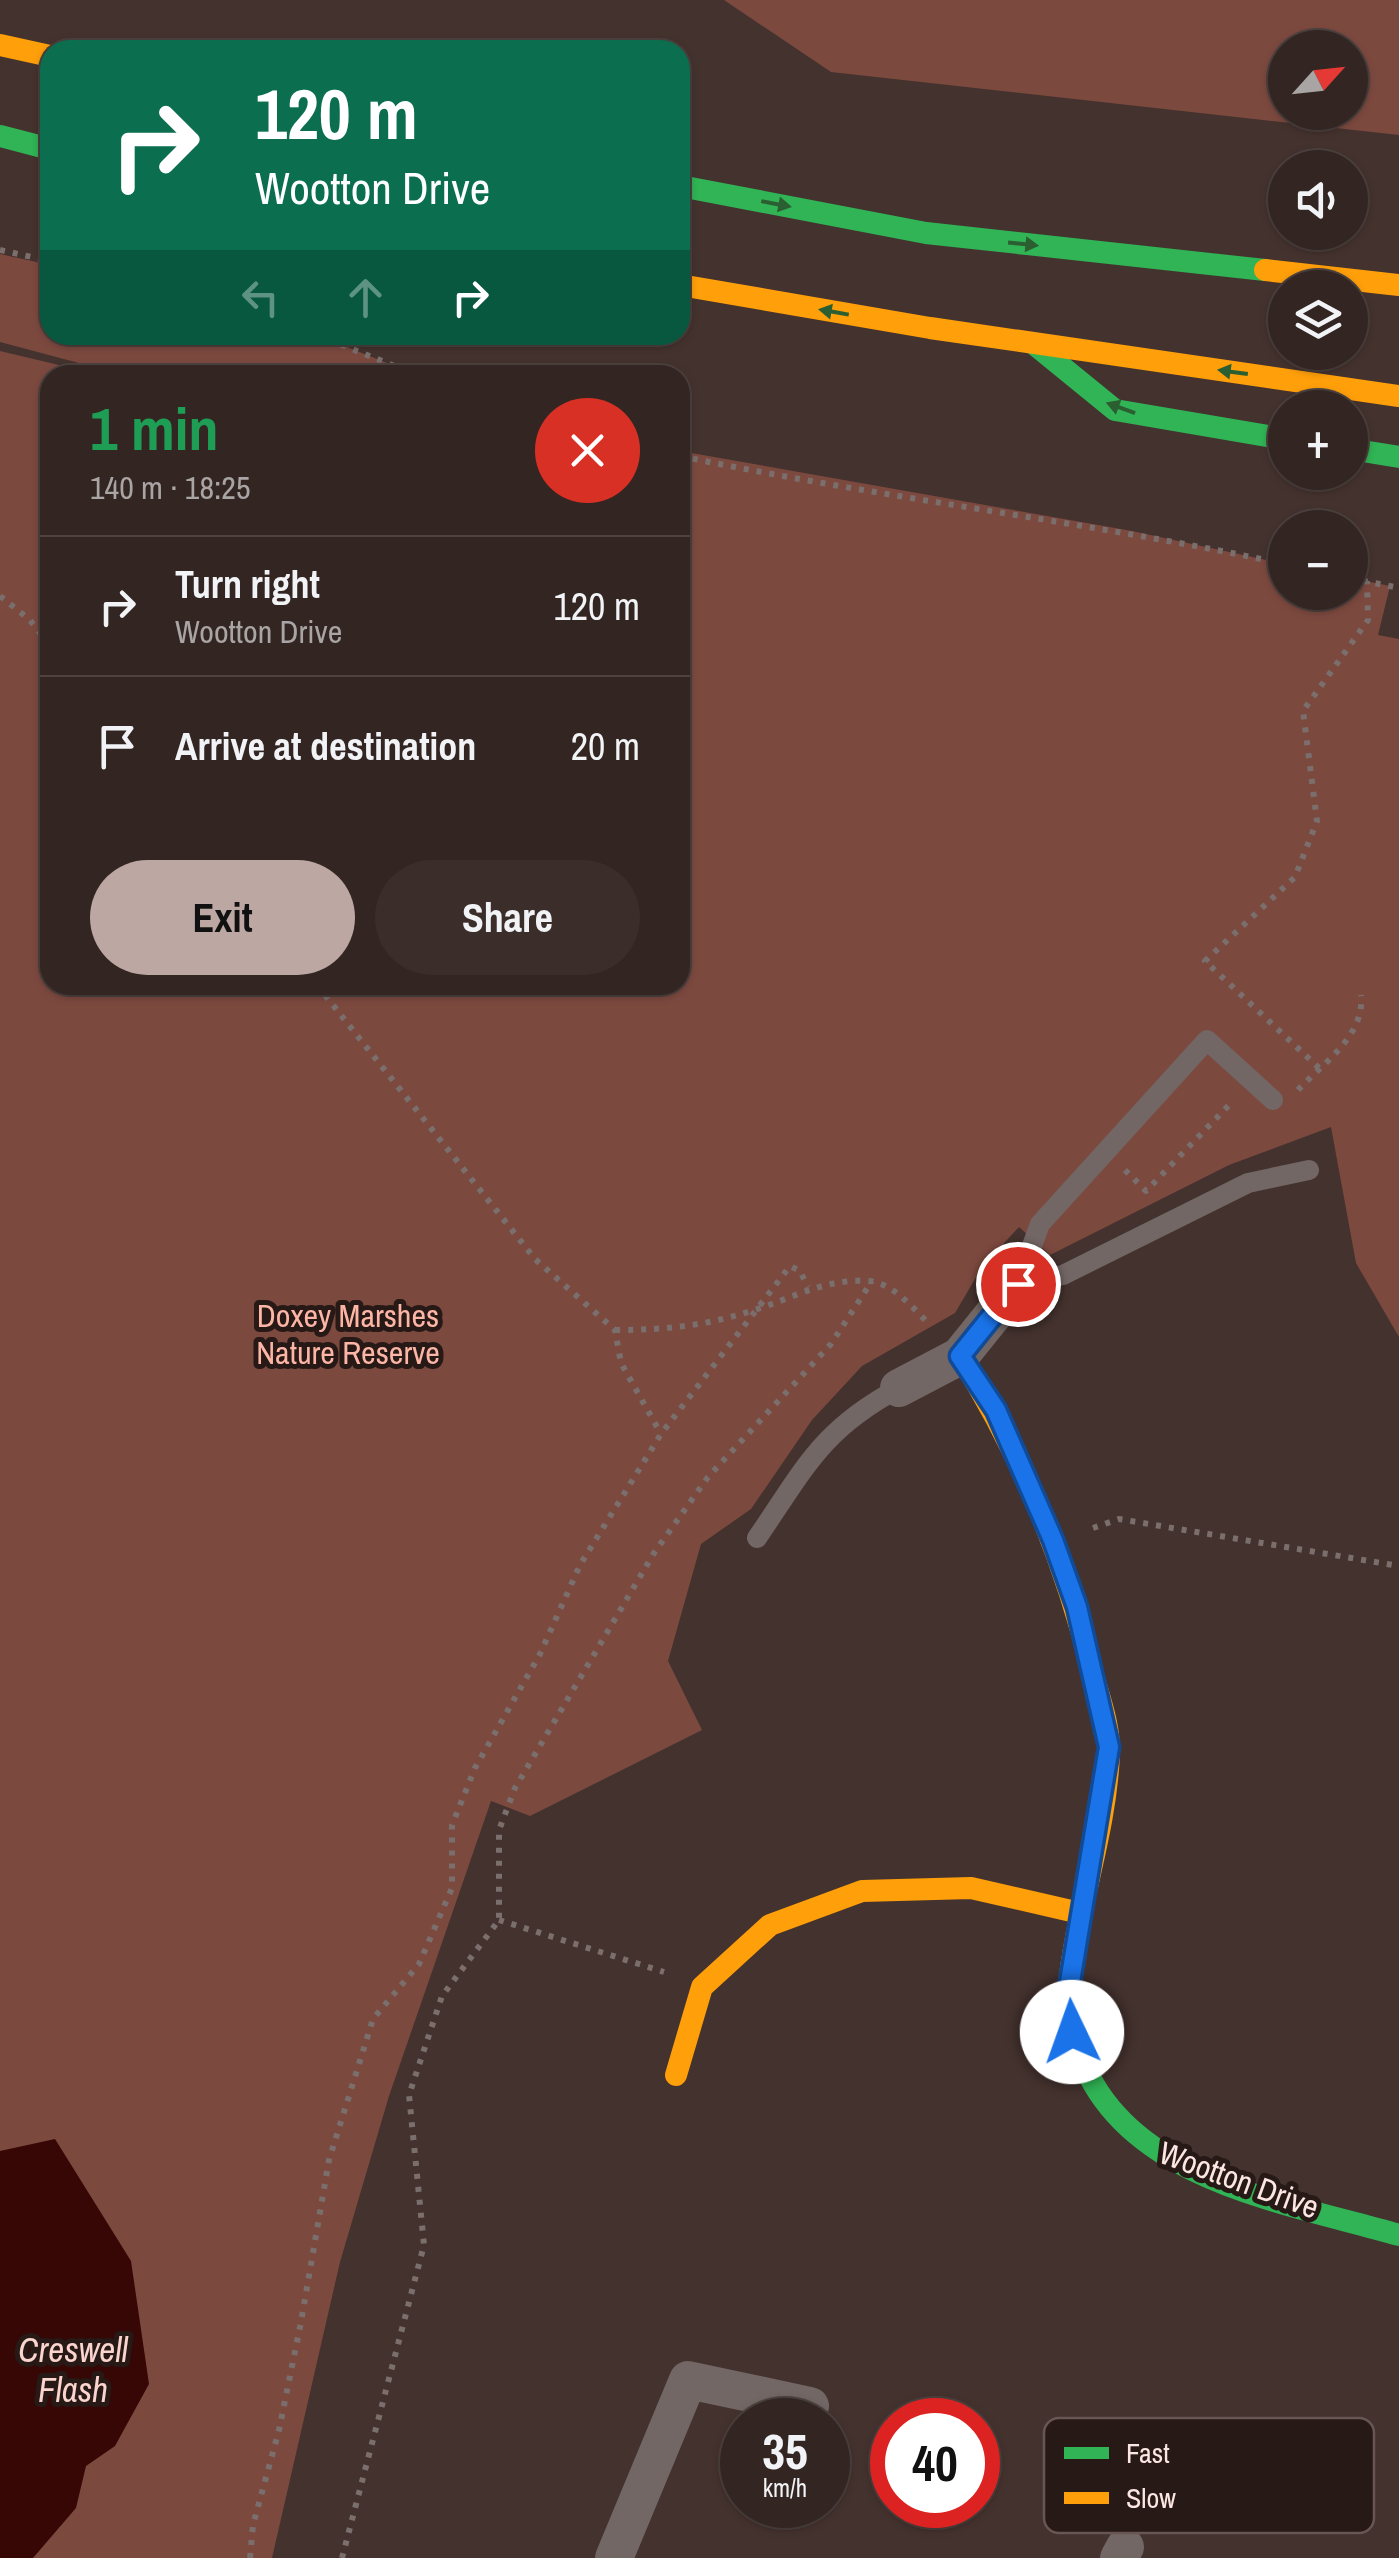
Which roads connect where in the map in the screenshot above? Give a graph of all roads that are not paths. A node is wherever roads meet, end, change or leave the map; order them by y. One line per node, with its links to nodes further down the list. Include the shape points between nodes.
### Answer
1 (0, 45): 2 (main road)
2 (40, 54)
3 (0, 136): 4 (main road)
4 (40, 146)
5 (690, 188): 6 (main road, one-way to 6, via 926,233)
6 (1399, 285)
7 (690, 288): 8 (main road, one-way to 7)
8 (1033, 343): 9 (main road, one-way to 8); 10 (main road, one-way to 8, via 1115,410)
9 (1399, 396)
10 (1268, 436)
11 (1368, 452): 12 (main road)
12 (1399, 457)
13 (1273, 1100): 15 (lane, via 1208,1040 1040,1224)
14 (1309, 1170): 15 (lane, via 1248,1183 1064,1275)
15 (1018, 1284): 16 (street)
16 (960, 1356): 17 (street); 19 (main road, Wootton Drive, via 996,1410 1053,1540 1077,1607 1109,1747)
17 (899, 1388): 18 (lane, via 825,1438)
18 (757, 1538)
19 (1080, 1913): 20 (main road, via 971,1888 862,1892 770,1925 702,1987); 21 (main road, Wootton Drive, via 1066,2006 1078,2058 1105,2109 1152,2150 1209,2176)
20 (676, 2075)
21 (1399, 2234)
22 (772, 2398): 23 (street, via 688,2380)
23 (614, 2558)

